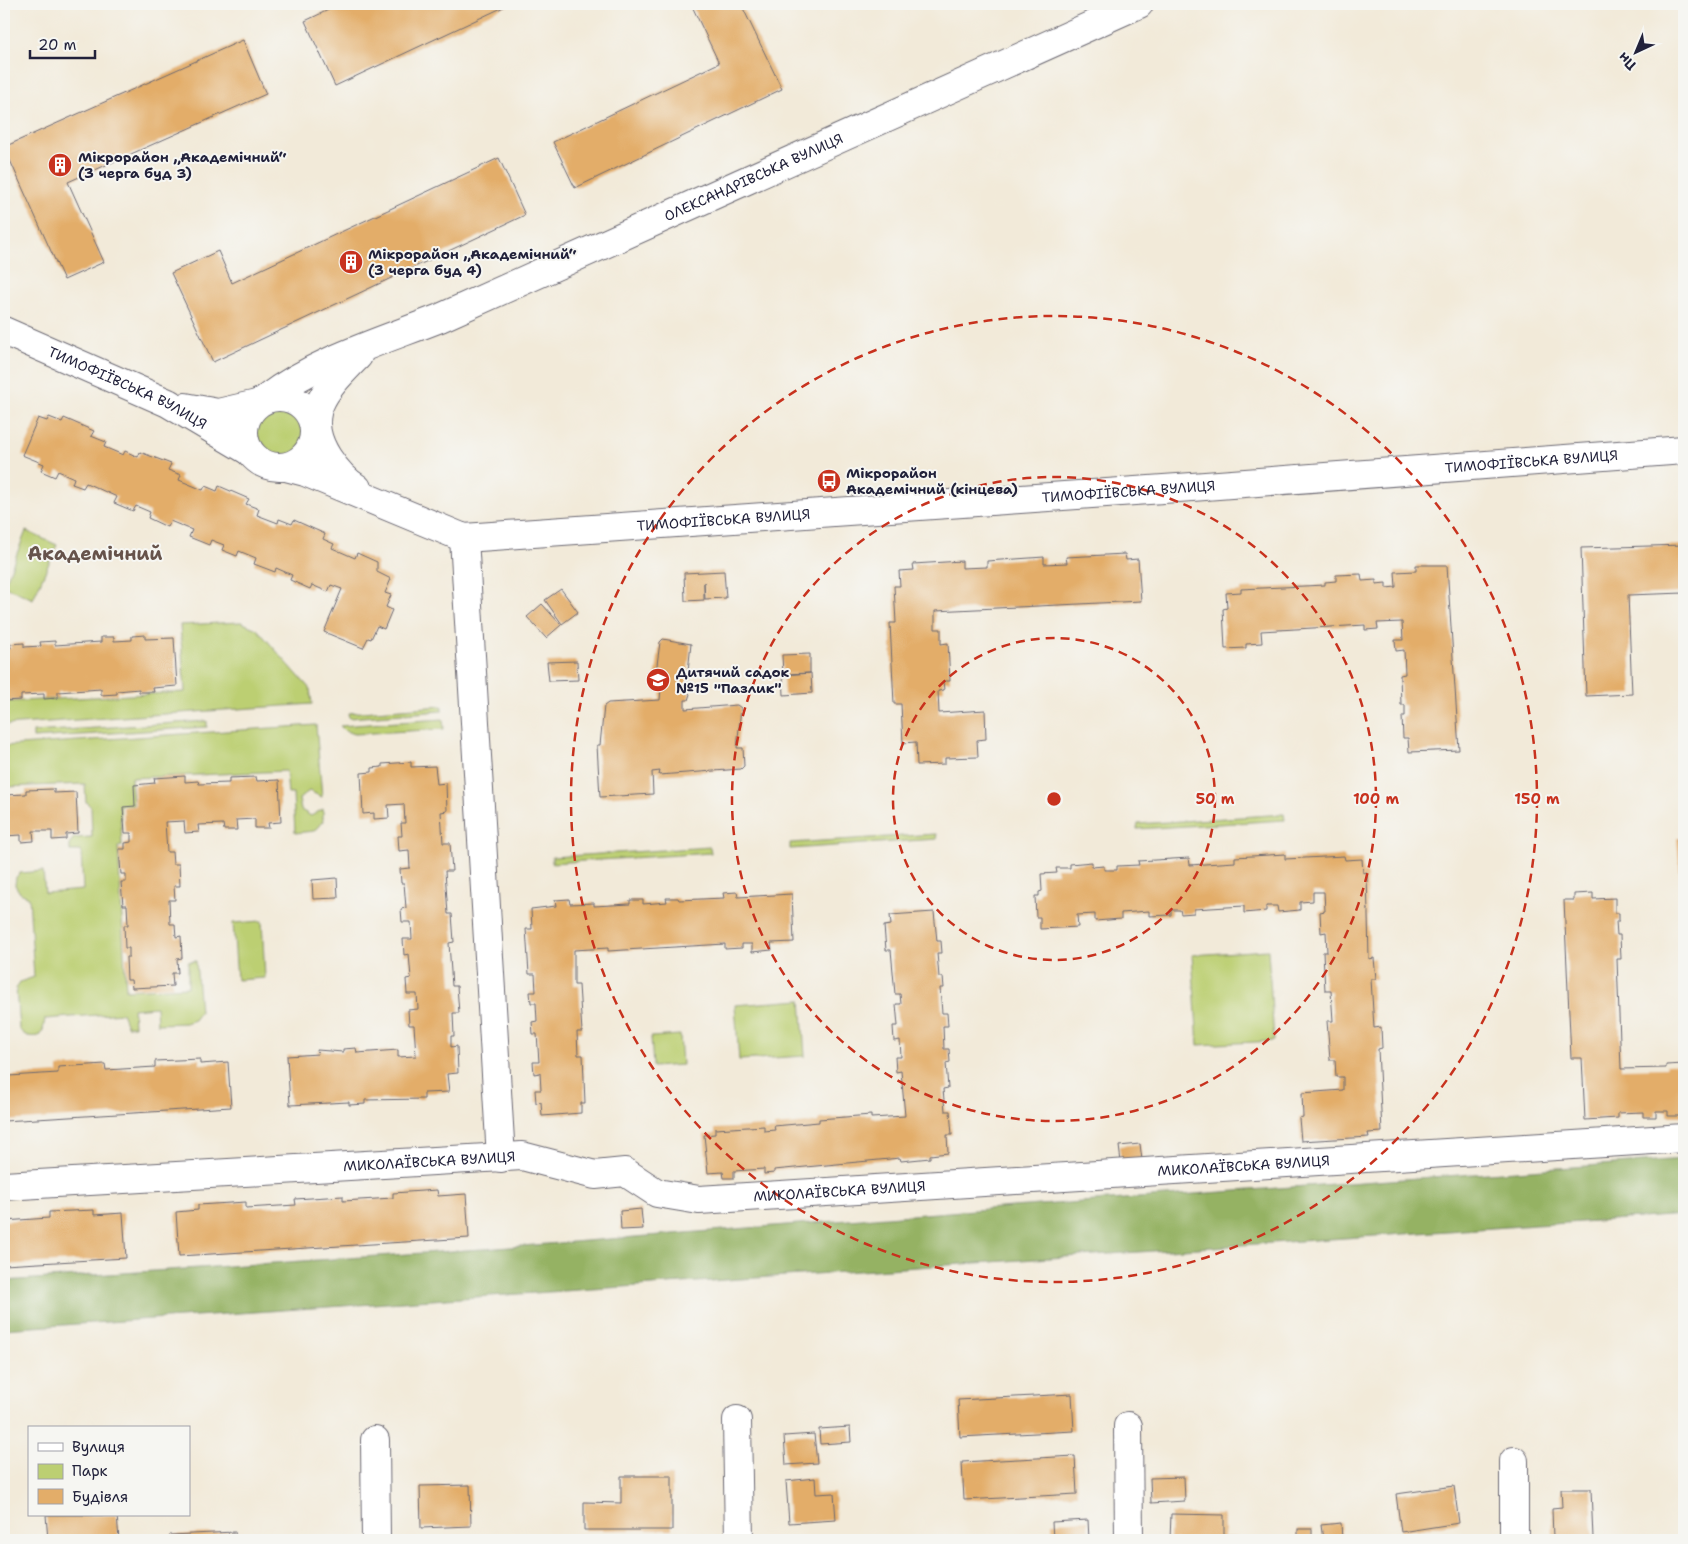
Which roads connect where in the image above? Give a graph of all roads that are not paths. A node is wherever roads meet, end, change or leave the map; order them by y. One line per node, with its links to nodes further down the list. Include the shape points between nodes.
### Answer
1 (1139, 4): 3 (street, ОЛЕКСАНДРІВСЬКА ВУЛИЦЯ, via 440,318)
2 (4, 331): 5 (street, ТИМОФІЇВСЬКА ВУЛИЦЯ)
3 (367, 346): 4 (street, ОЛЕКСАНДРІВСЬКА ВУЛИЦЯ, via 287,382); 6 (street, via 327,388 318,407)
4 (262, 401): 5 (street, via 218,413); 6 (street, via 288,398 297,402 312,418); 8 (street, via 250,411 244,426 244,442)
5 (168, 403): 8 (street, ТИМОФІЇВСЬКА ВУЛИЦЯ)
6 (314, 428): 9 (street, via 314,438 307,453 296,464); 10 (street, via 324,451 347,482)
7 (1684, 450): 11 (street, ТИМОФІЇВСЬКА ВУЛИЦЯ)
8 (249, 451): 9 (street, via 265,465)
9 (286, 467): 10 (street, ТИМОФІЇВСЬКА ВУЛИЦЯ)
10 (384, 504): 11 (street, ТИМОФІЇВСЬКА ВУЛИЦЯ)
11 (464, 538): 13 (street)
12 (1684, 1138): 13 (street, МИКОЛАЇВСЬКА ВУЛИЦЯ, via 699,1200 657,1194 625,1172 595,1175 522,1156)
13 (502, 1158): 14 (street, МИКОЛАЇВСЬКА ВУЛИЦЯ)
14 (4, 1186)
15 (737, 1420): 20 (street)
16 (1128, 1426): 21 (street)
17 (375, 1440): 19 (street)
18 (1514, 1461): 22 (street)
19 (376, 1540)
20 (739, 1540)
21 (1130, 1540)
22 (1514, 1540)

